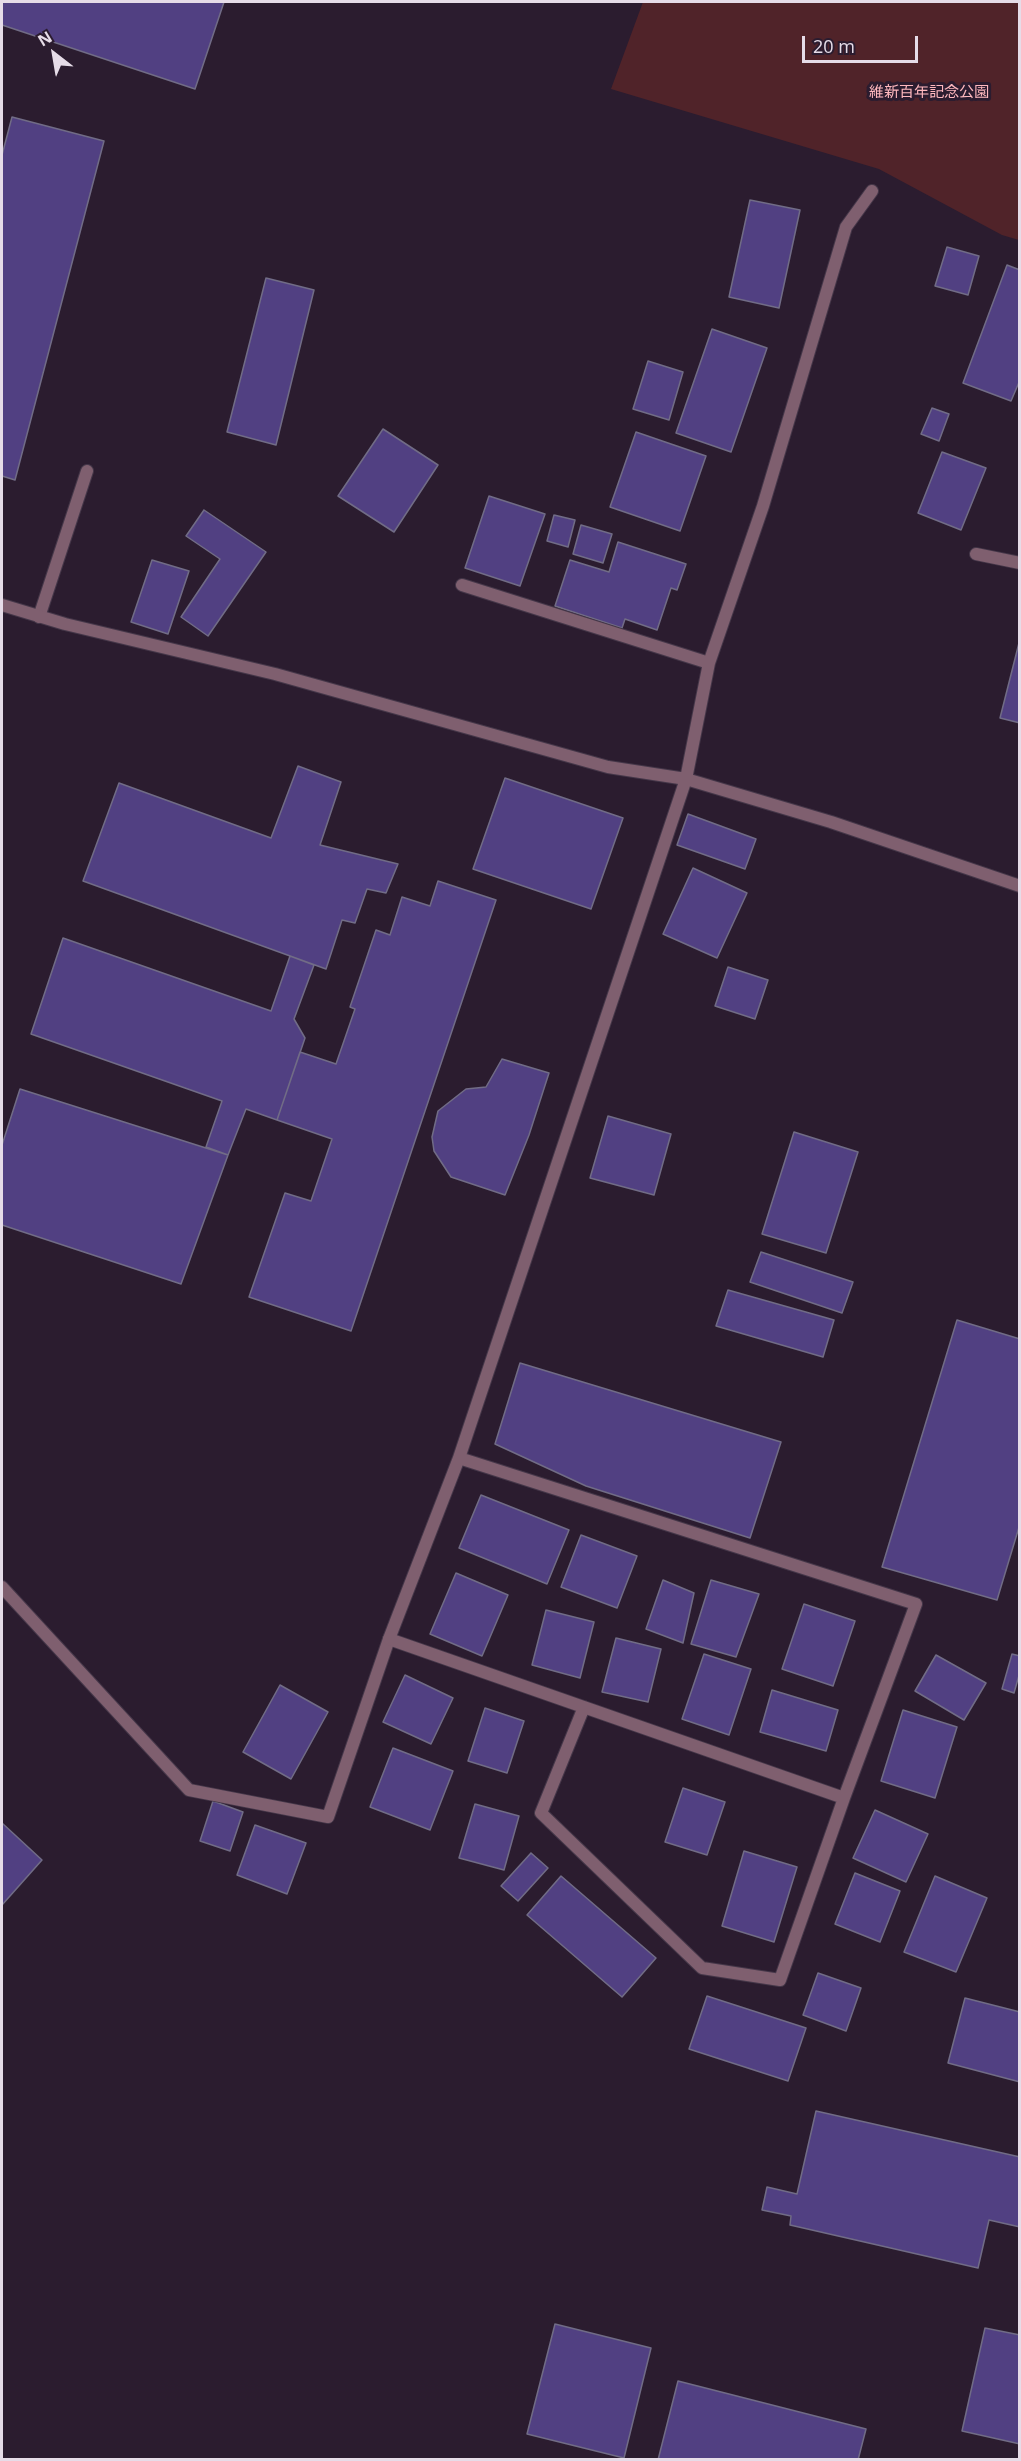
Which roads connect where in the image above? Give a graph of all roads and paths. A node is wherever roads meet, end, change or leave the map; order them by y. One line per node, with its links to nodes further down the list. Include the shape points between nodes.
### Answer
1 (872, 191): 8 (street, via 846,227 763,506)
2 (87, 471): 7 (street)
3 (976, 554): 4 (street)
4 (1020, 563)
5 (462, 585): 8 (street)
6 (2, 605): 7 (street)
7 (39, 616): 9 (street, via 274,674 608,767)
8 (709, 663): 9 (street)
9 (686, 779): 10 (street, via 831,822); 11 (street)
10 (1020, 886)
11 (459, 1458): 13 (street); 15 (street, via 916,1604)
12 (2, 1587): 13 (street, via 189,1790 328,1817)
13 (389, 1639): 14 (street)
14 (584, 1707): 15 (street); 15 (street, via 541,1813 702,1968 780,1980)
15 (844, 1798)

